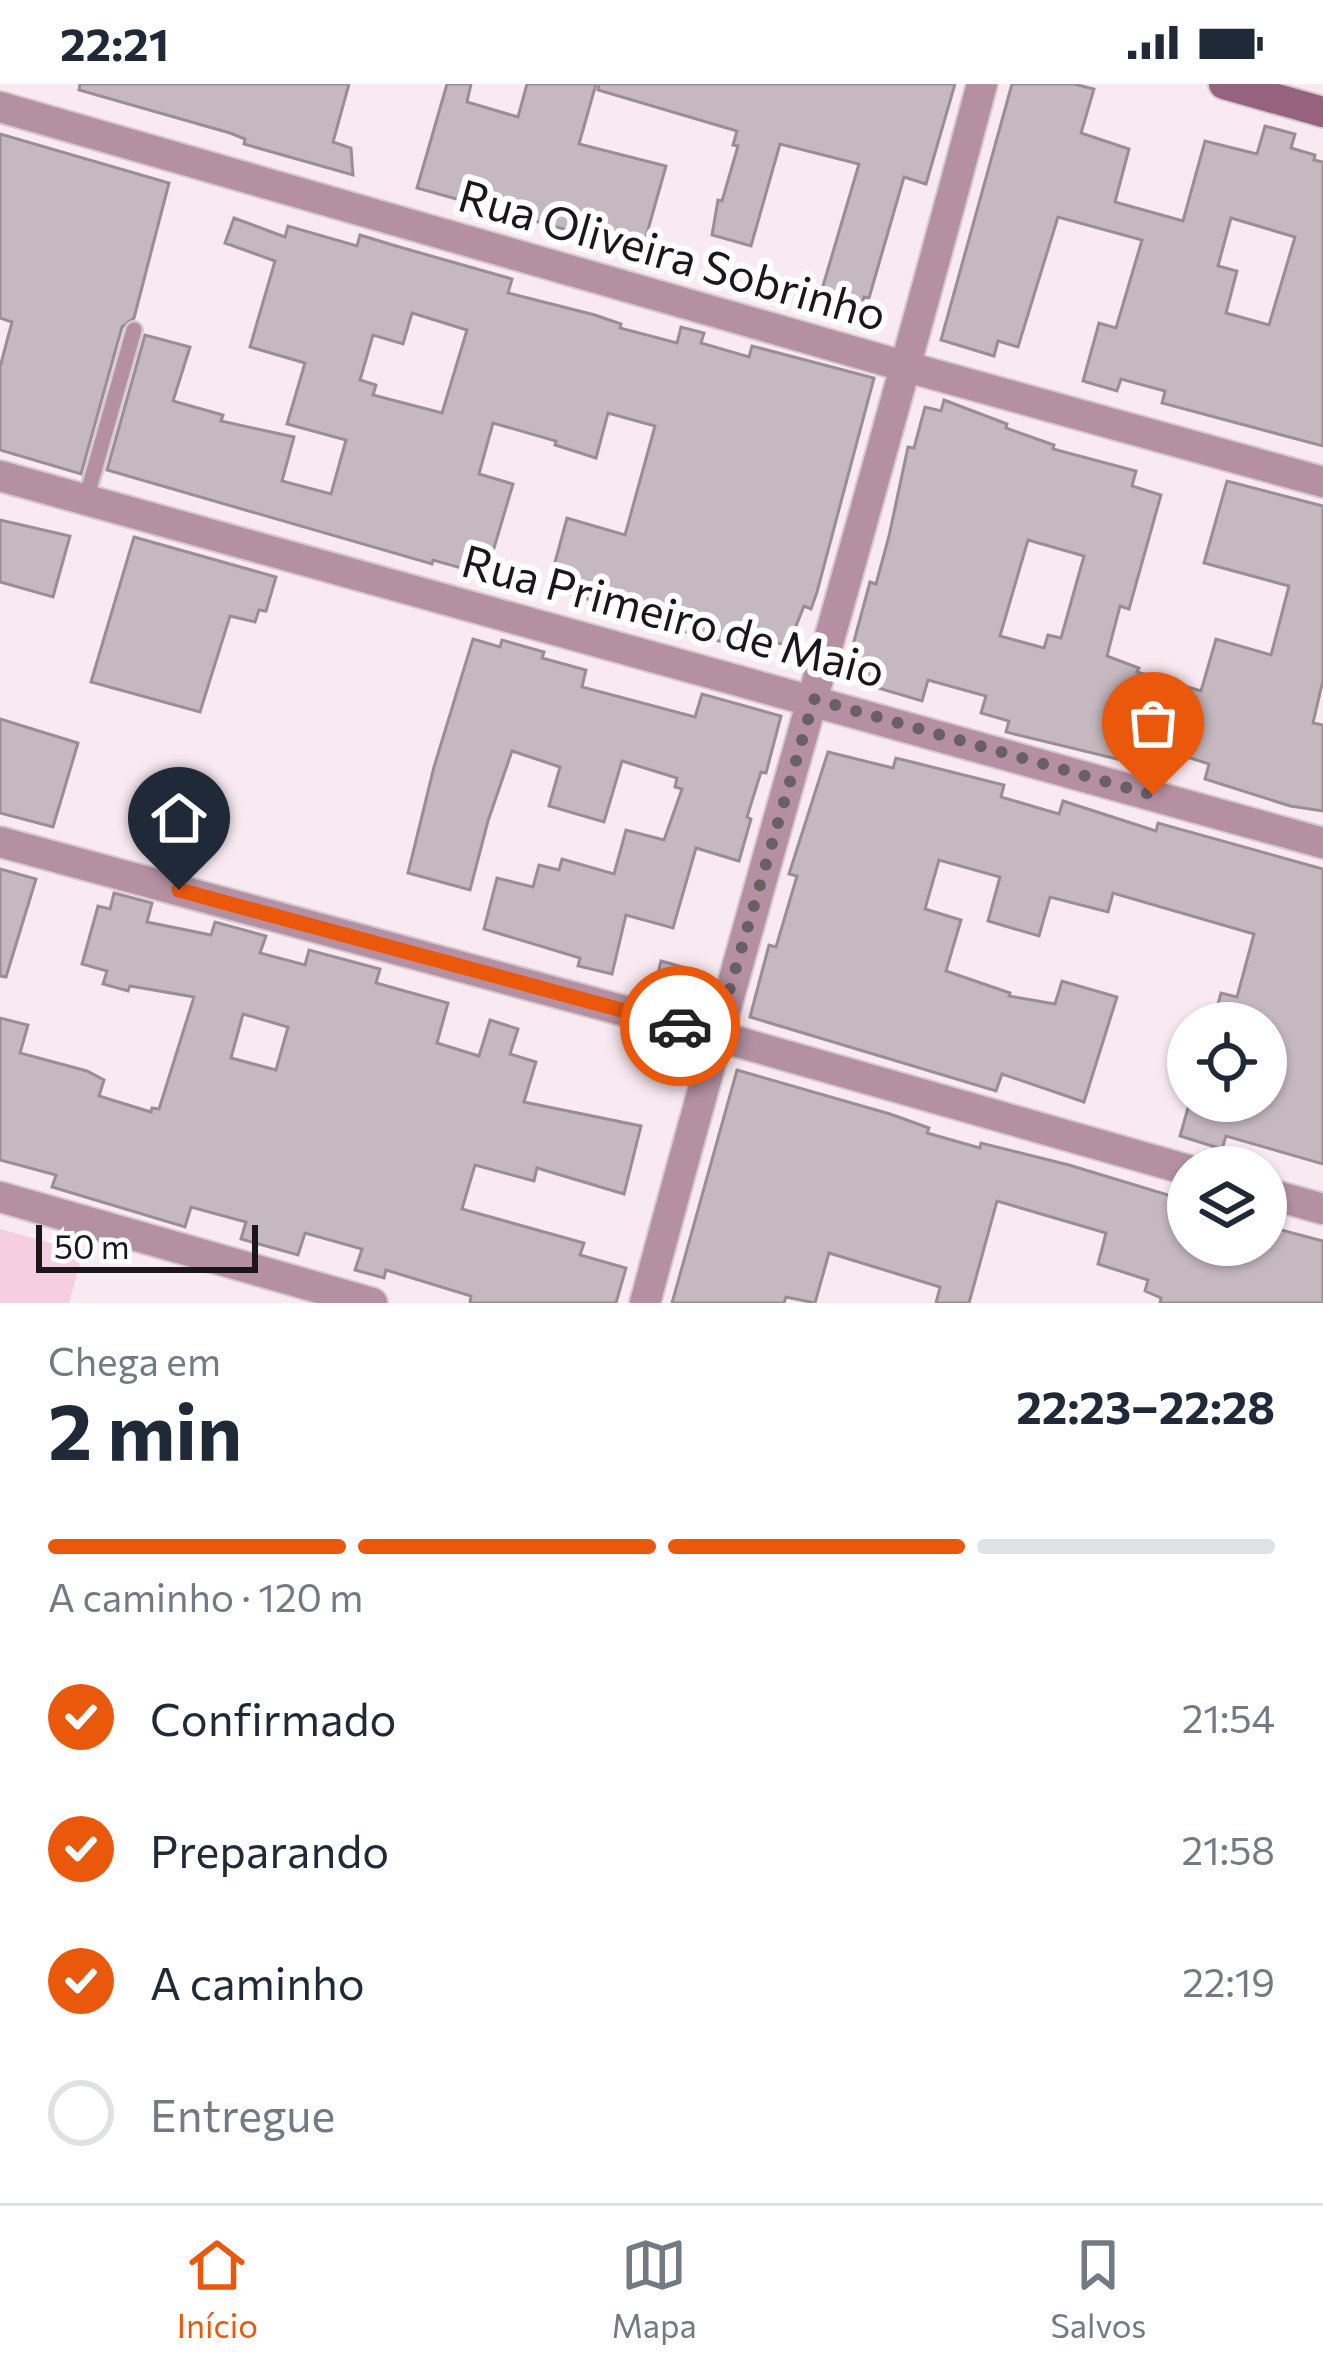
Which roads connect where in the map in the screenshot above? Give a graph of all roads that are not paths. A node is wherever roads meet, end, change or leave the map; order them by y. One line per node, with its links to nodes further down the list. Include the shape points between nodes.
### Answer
1 (982, 84): 6 (street)
2 (1223, 84): 4 (street)
3 (0, 107): 6 (street, Rua Oliveira Sobrinho)
4 (1323, 112)
5 (134, 330): 9 (lane)
6 (907, 367): 8 (street, Rua Oliveira Sobrinho); 10 (street)
7 (0, 476): 9 (street, Rua Primeiro de Maio)
8 (1323, 482)
9 (86, 499): 10 (street, Rua Primeiro de Maio)
10 (814, 699): 12 (street, Rua Primeiro de Maio); 13 (street)
11 (0, 842): 13 (street)
12 (1323, 843)
13 (716, 1036): 14 (street); 19 (street)
14 (1167, 1165)
15 (0, 1197): 18 (street)
16 (1287, 1199): 17 (street)
17 (1323, 1209)
18 (372, 1303)
19 (645, 1303)

